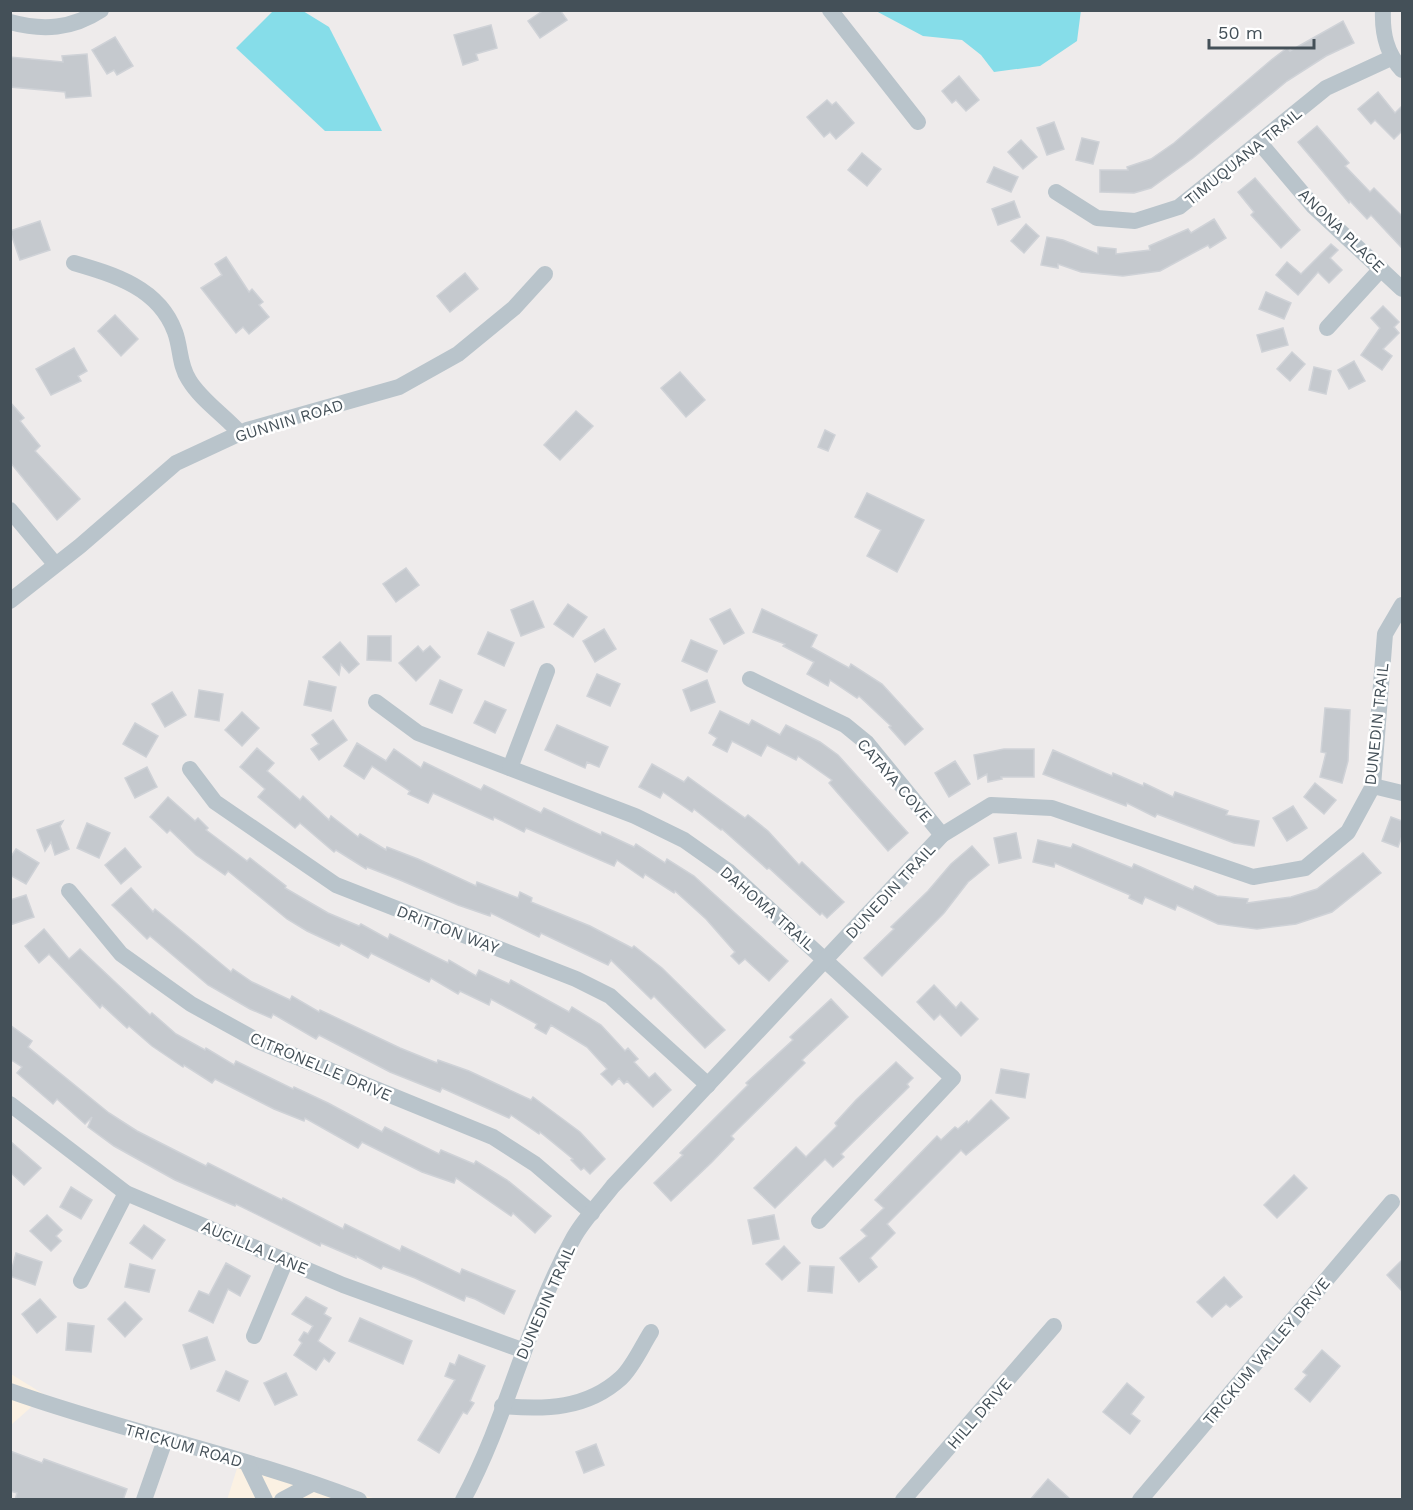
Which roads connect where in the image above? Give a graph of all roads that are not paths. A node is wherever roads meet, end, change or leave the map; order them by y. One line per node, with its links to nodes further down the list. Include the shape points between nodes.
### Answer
1 (101, 10): 4 (street, via 61,28)
2 (830, 10): 6 (street)
3 (1383, 10): 5 (street, via 1382,27)
4 (10, 22)
5 (1397, 64): 7 (street, TIMUQUANA TRAIL, via 1326,88)
6 (918, 122)
7 (1259, 142): 8 (street, TIMUQUANA TRAIL, via 1179,207 1135,221 1097,218); 10 (street, ANONA PLACE, via 1314,207)
8 (1056, 192)
9 (74, 264): 14 (street, via 113,274 154,298 175,332 178,357 189,381)
10 (1381, 269): 12 (street, ANONA PLACE); 13 (street)
11 (545, 274): 14 (street, GUNNIN ROAD, via 514,308 458,354 399,387)
12 (1402, 289)
13 (1327, 328)
14 (240, 433): 16 (street, GUNNIN ROAD, via 176,463)
15 (10, 510): 16 (street)
16 (55, 564): 17 (street, GUNNIN ROAD)
17 (10, 601)
18 (1402, 605): 24 (street, DUNEDIN TRAIL, via 1385,634)
19 (547, 671): 22 (street)
20 (750, 679): 26 (street, CATAYA COVE, via 845,725 867,743)
21 (376, 702): 22 (street, DAHOMA TRAIL, via 418,733)
22 (510, 768): 28 (street, DAHOMA TRAIL, via 635,816 684,840 728,871)
23 (190, 769): 29 (street, DRITTON WAY, via 215,802 336,885 576,979 609,996)
24 (1373, 786): 25 (street); 26 (street, DUNEDIN TRAIL, via 1348,832 1305,868 1253,877 1052,808 991,805)
25 (1402, 793)
26 (942, 835): 28 (street, DUNEDIN TRAIL)
27 (69, 891): 33 (street, CITRONELLE DRIVE, via 121,954 191,1004 258,1041 492,1137 535,1164)
28 (825, 959): 29 (street, DUNEDIN TRAIL); 34 (street, DAHOMA TRAIL, via 953,1078)
29 (708, 1085): 33 (street, DUNEDIN TRAIL)
30 (10, 1104): 31 (street, AUCILLA LANE)
31 (126, 1192): 35 (street, AUCILLA LANE); 36 (street)
32 (1392, 1202): 52 (street, TRICKUM VALLEY DRIVE)
33 (592, 1213): 40 (street, DUNEDIN TRAIL, via 575,1235)
34 (819, 1221)
35 (286, 1260): 39 (street); 40 (street, AUCILLA LANE, via 343,1285)
36 (81, 1281)
37 (1054, 1326): 51 (street, HILL DRIVE)
38 (651, 1332): 42 (street, via 622,1378 586,1402 533,1408)
39 (254, 1336)
40 (522, 1350): 42 (street, DUNEDIN TRAIL)
41 (10, 1390): 43 (street, TRICKUM ROAD)
42 (502, 1406): 50 (street, DUNEDIN TRAIL, via 482,1464)
43 (165, 1440): 44 (street, TRICKUM ROAD); 46 (street)
44 (247, 1463): 45 (street, TRICKUM ROAD); 47 (street)
45 (312, 1484): 48 (street); 49 (street, TRICKUM ROAD)
46 (144, 1500)
47 (265, 1500)
48 (282, 1500)
49 (358, 1500)
50 (463, 1500)
51 (903, 1500)
52 (1140, 1500)

